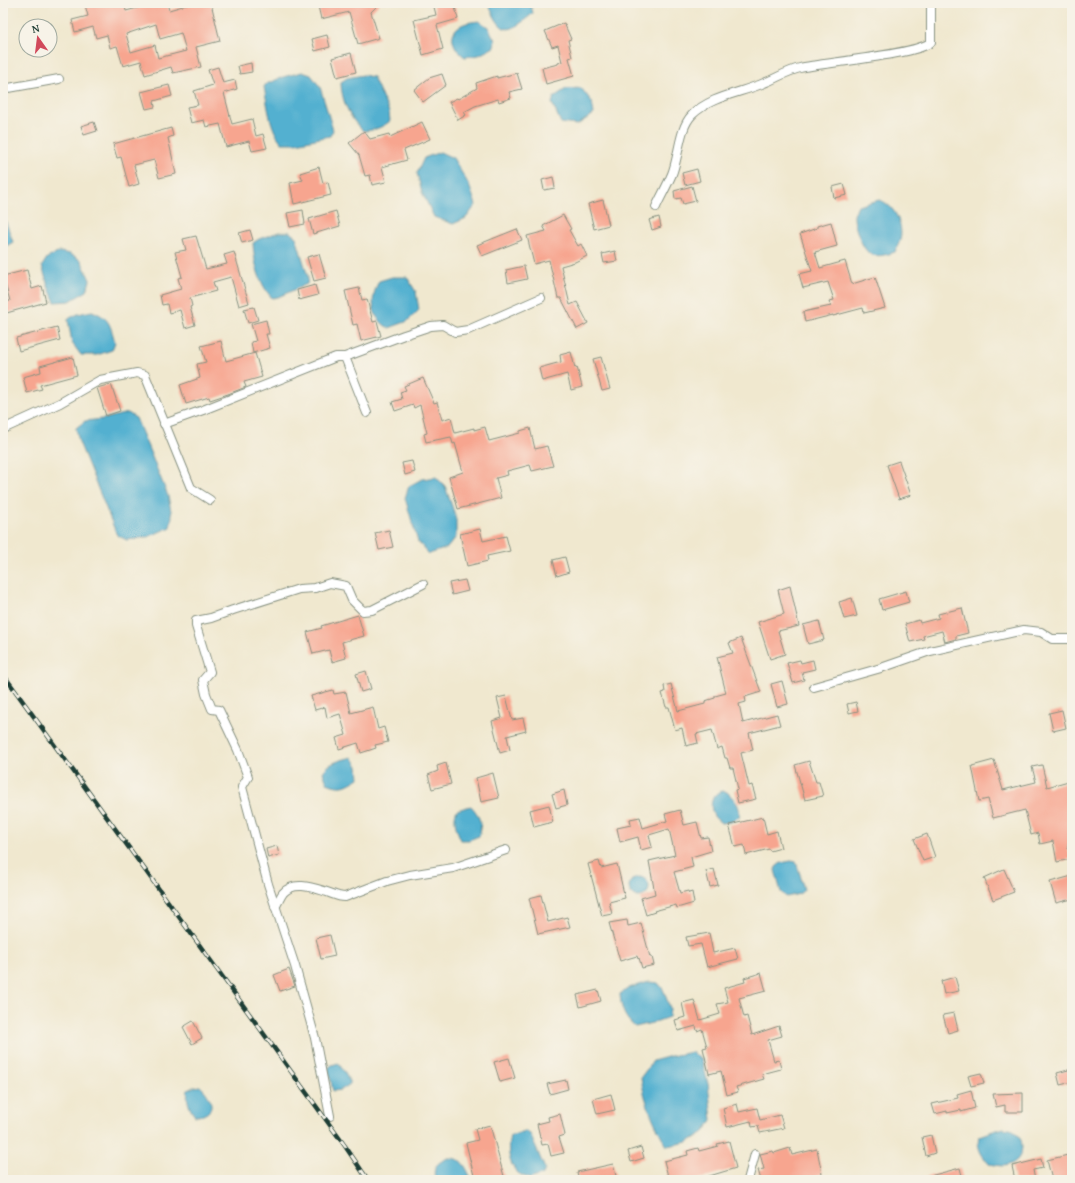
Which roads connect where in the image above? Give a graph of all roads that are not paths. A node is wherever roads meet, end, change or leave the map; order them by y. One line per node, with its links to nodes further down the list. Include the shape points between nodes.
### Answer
1 (931, 3): 4 (street, via 931,42 928,45 912,51 794,70 706,104 692,115 686,125 672,174)
2 (59, 79): 3 (street)
3 (3, 89)
4 (656, 207)
5 (541, 298): 6 (street, via 468,330 455,332 443,325 431,326)
6 (345, 357): 7 (street); 8 (street, via 336,357)
7 (367, 413)
8 (164, 424): 9 (street, via 145,375 137,373 100,380 60,403); 10 (street, via 191,488)
9 (3, 429)
10 (210, 500)
11 (423, 584): 15 (street, via 363,612 352,600 346,586 330,583 196,621 210,672 203,680 206,694 212,709 219,710 248,777 242,787)
12 (1072, 639): 13 (street, via 1052,639 1040,632 1024,630 930,651)
13 (814, 687)
14 (506, 850): 15 (street, via 453,868 387,881 345,897 301,885 287,889)
15 (275, 907): 16 (street, via 315,1038)
16 (330, 1116)
17 (755, 1154): 18 (street)
18 (748, 1180)

